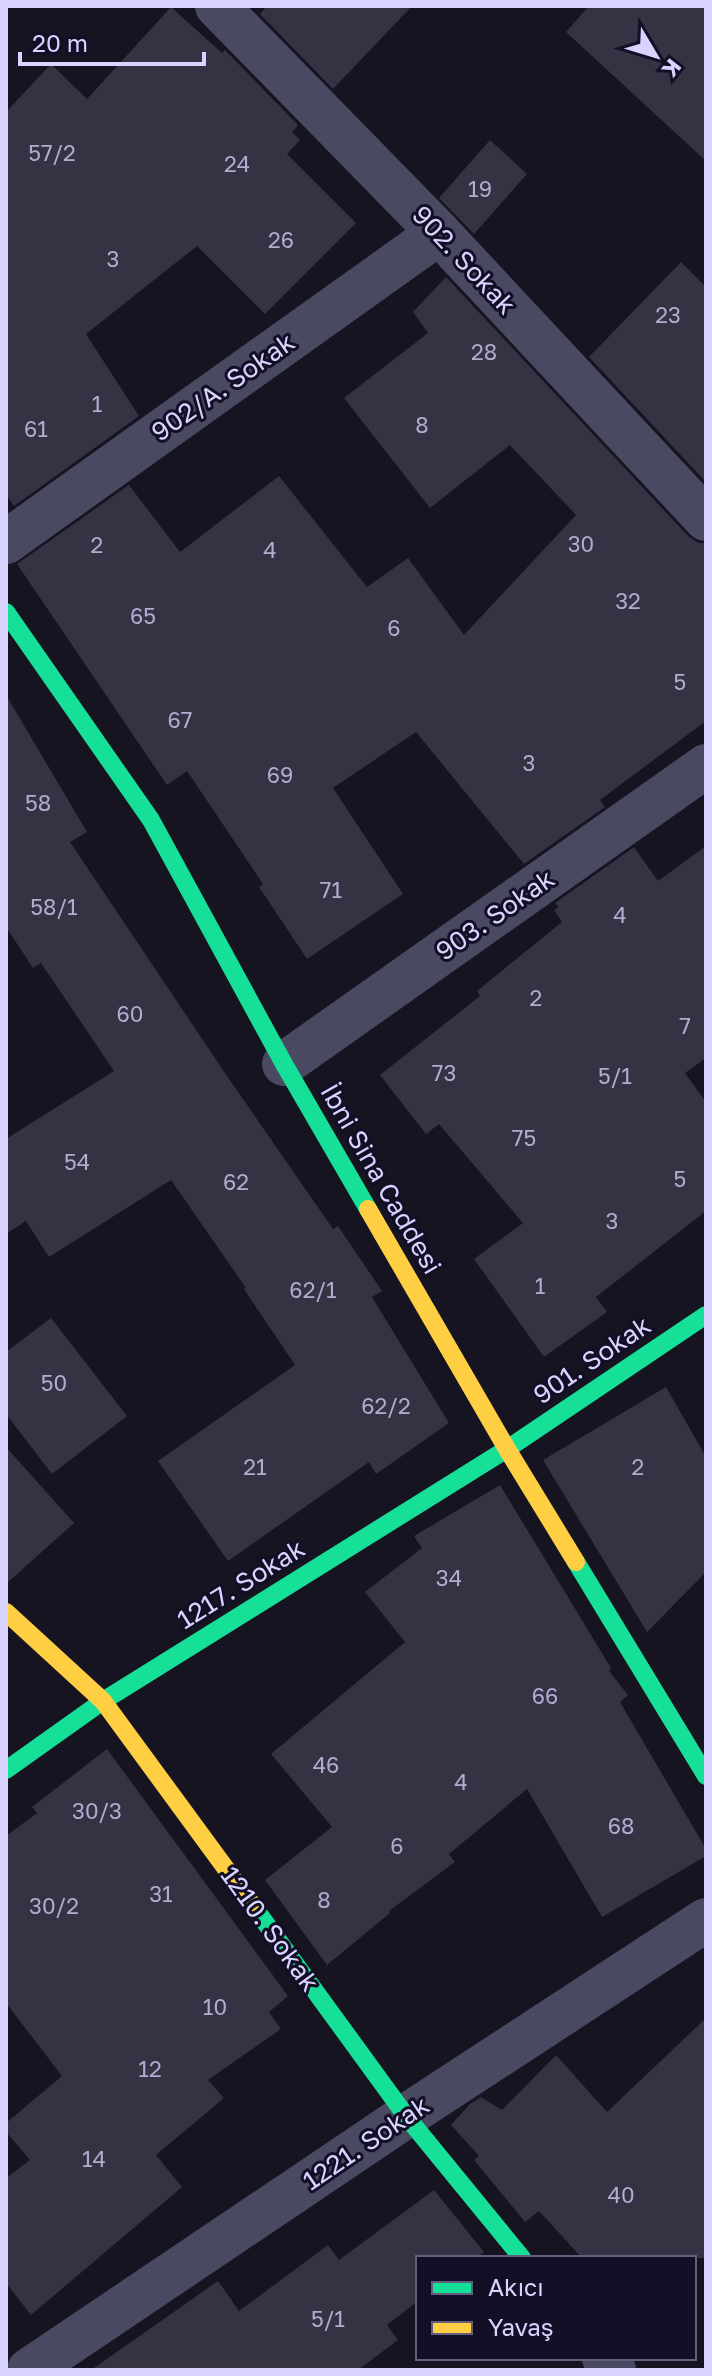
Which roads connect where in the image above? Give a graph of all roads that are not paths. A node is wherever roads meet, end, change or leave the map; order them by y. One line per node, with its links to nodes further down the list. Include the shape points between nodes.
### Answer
1 (217, 6): 2 (street, 902. Sokak)
2 (439, 233): 3 (street, 902. Sokak); 4 (street, 902/A. Sokak)
3 (706, 519)
4 (6, 542)
5 (6, 612): 7 (street, İbni Sina Caddesi, via 151,820)
6 (706, 766): 7 (street, 903. Sokak)
7 (284, 1064): 9 (street, İbni Sina Caddesi)
8 (706, 1315): 9 (street, 901. Sokak)
9 (507, 1449): 11 (street, 1217. Sokak); 13 (street, İbni Sina Caddesi)
10 (6, 1612): 11 (street, 1210. Sokak)
11 (103, 1701): 12 (street, 1217. Sokak); 15 (street, 1210. Sokak)
12 (6, 1770)
13 (706, 1776)
14 (706, 1920): 15 (street, 1221. Sokak)
15 (406, 2116): 16 (street, 1210. Sokak); 17 (street, 1221. Sokak)
16 (520, 2256)
17 (29, 2370)

